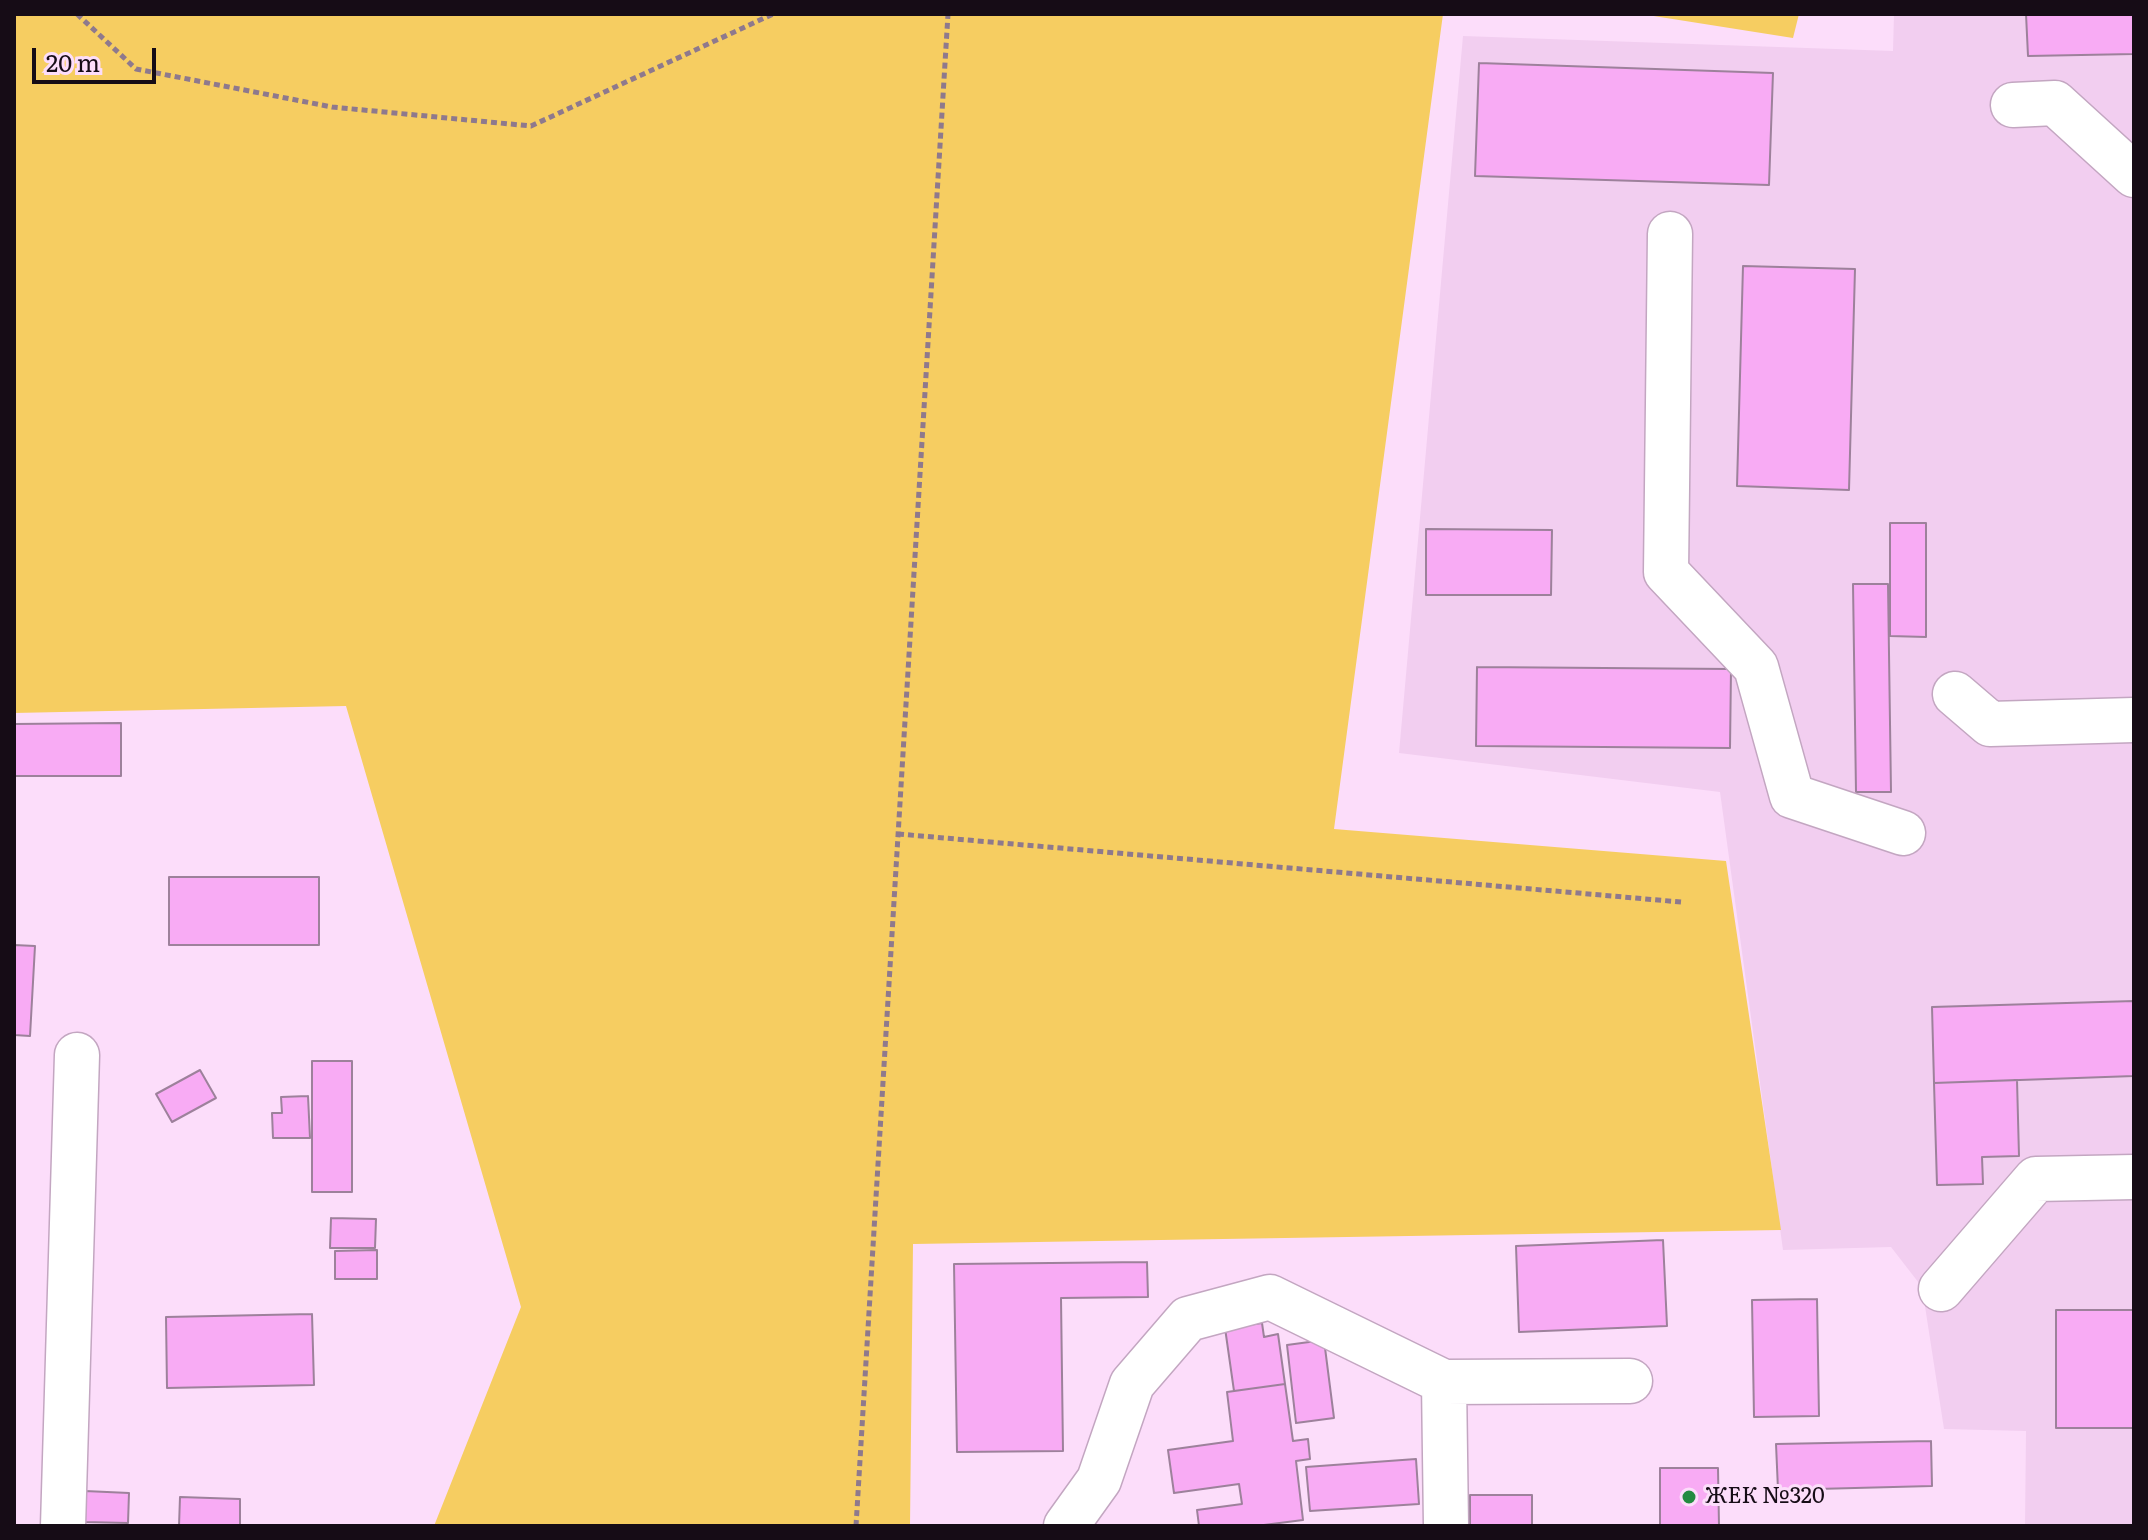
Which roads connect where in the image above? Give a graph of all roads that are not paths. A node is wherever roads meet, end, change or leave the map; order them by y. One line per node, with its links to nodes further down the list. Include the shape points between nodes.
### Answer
1 (2013, 105): 2 (lane, via 2055,103)
2 (2134, 175)
3 (1670, 234): 6 (lane, via 1666,572 1756,667 1792,796)
4 (1955, 694): 5 (lane, via 1990,724)
5 (2134, 720)
6 (1903, 833)
7 (77, 1055): 12 (lane)
8 (2134, 1177): 9 (lane, via 2036,1179)
9 (1941, 1289)
10 (1630, 1381): 11 (lane)
11 (1444, 1382): 13 (lane, via 1270,1297 1188,1319 1132,1384 1099,1480); 14 (lane)
12 (63, 1526)
13 (1066, 1526)
14 (1446, 1526)

